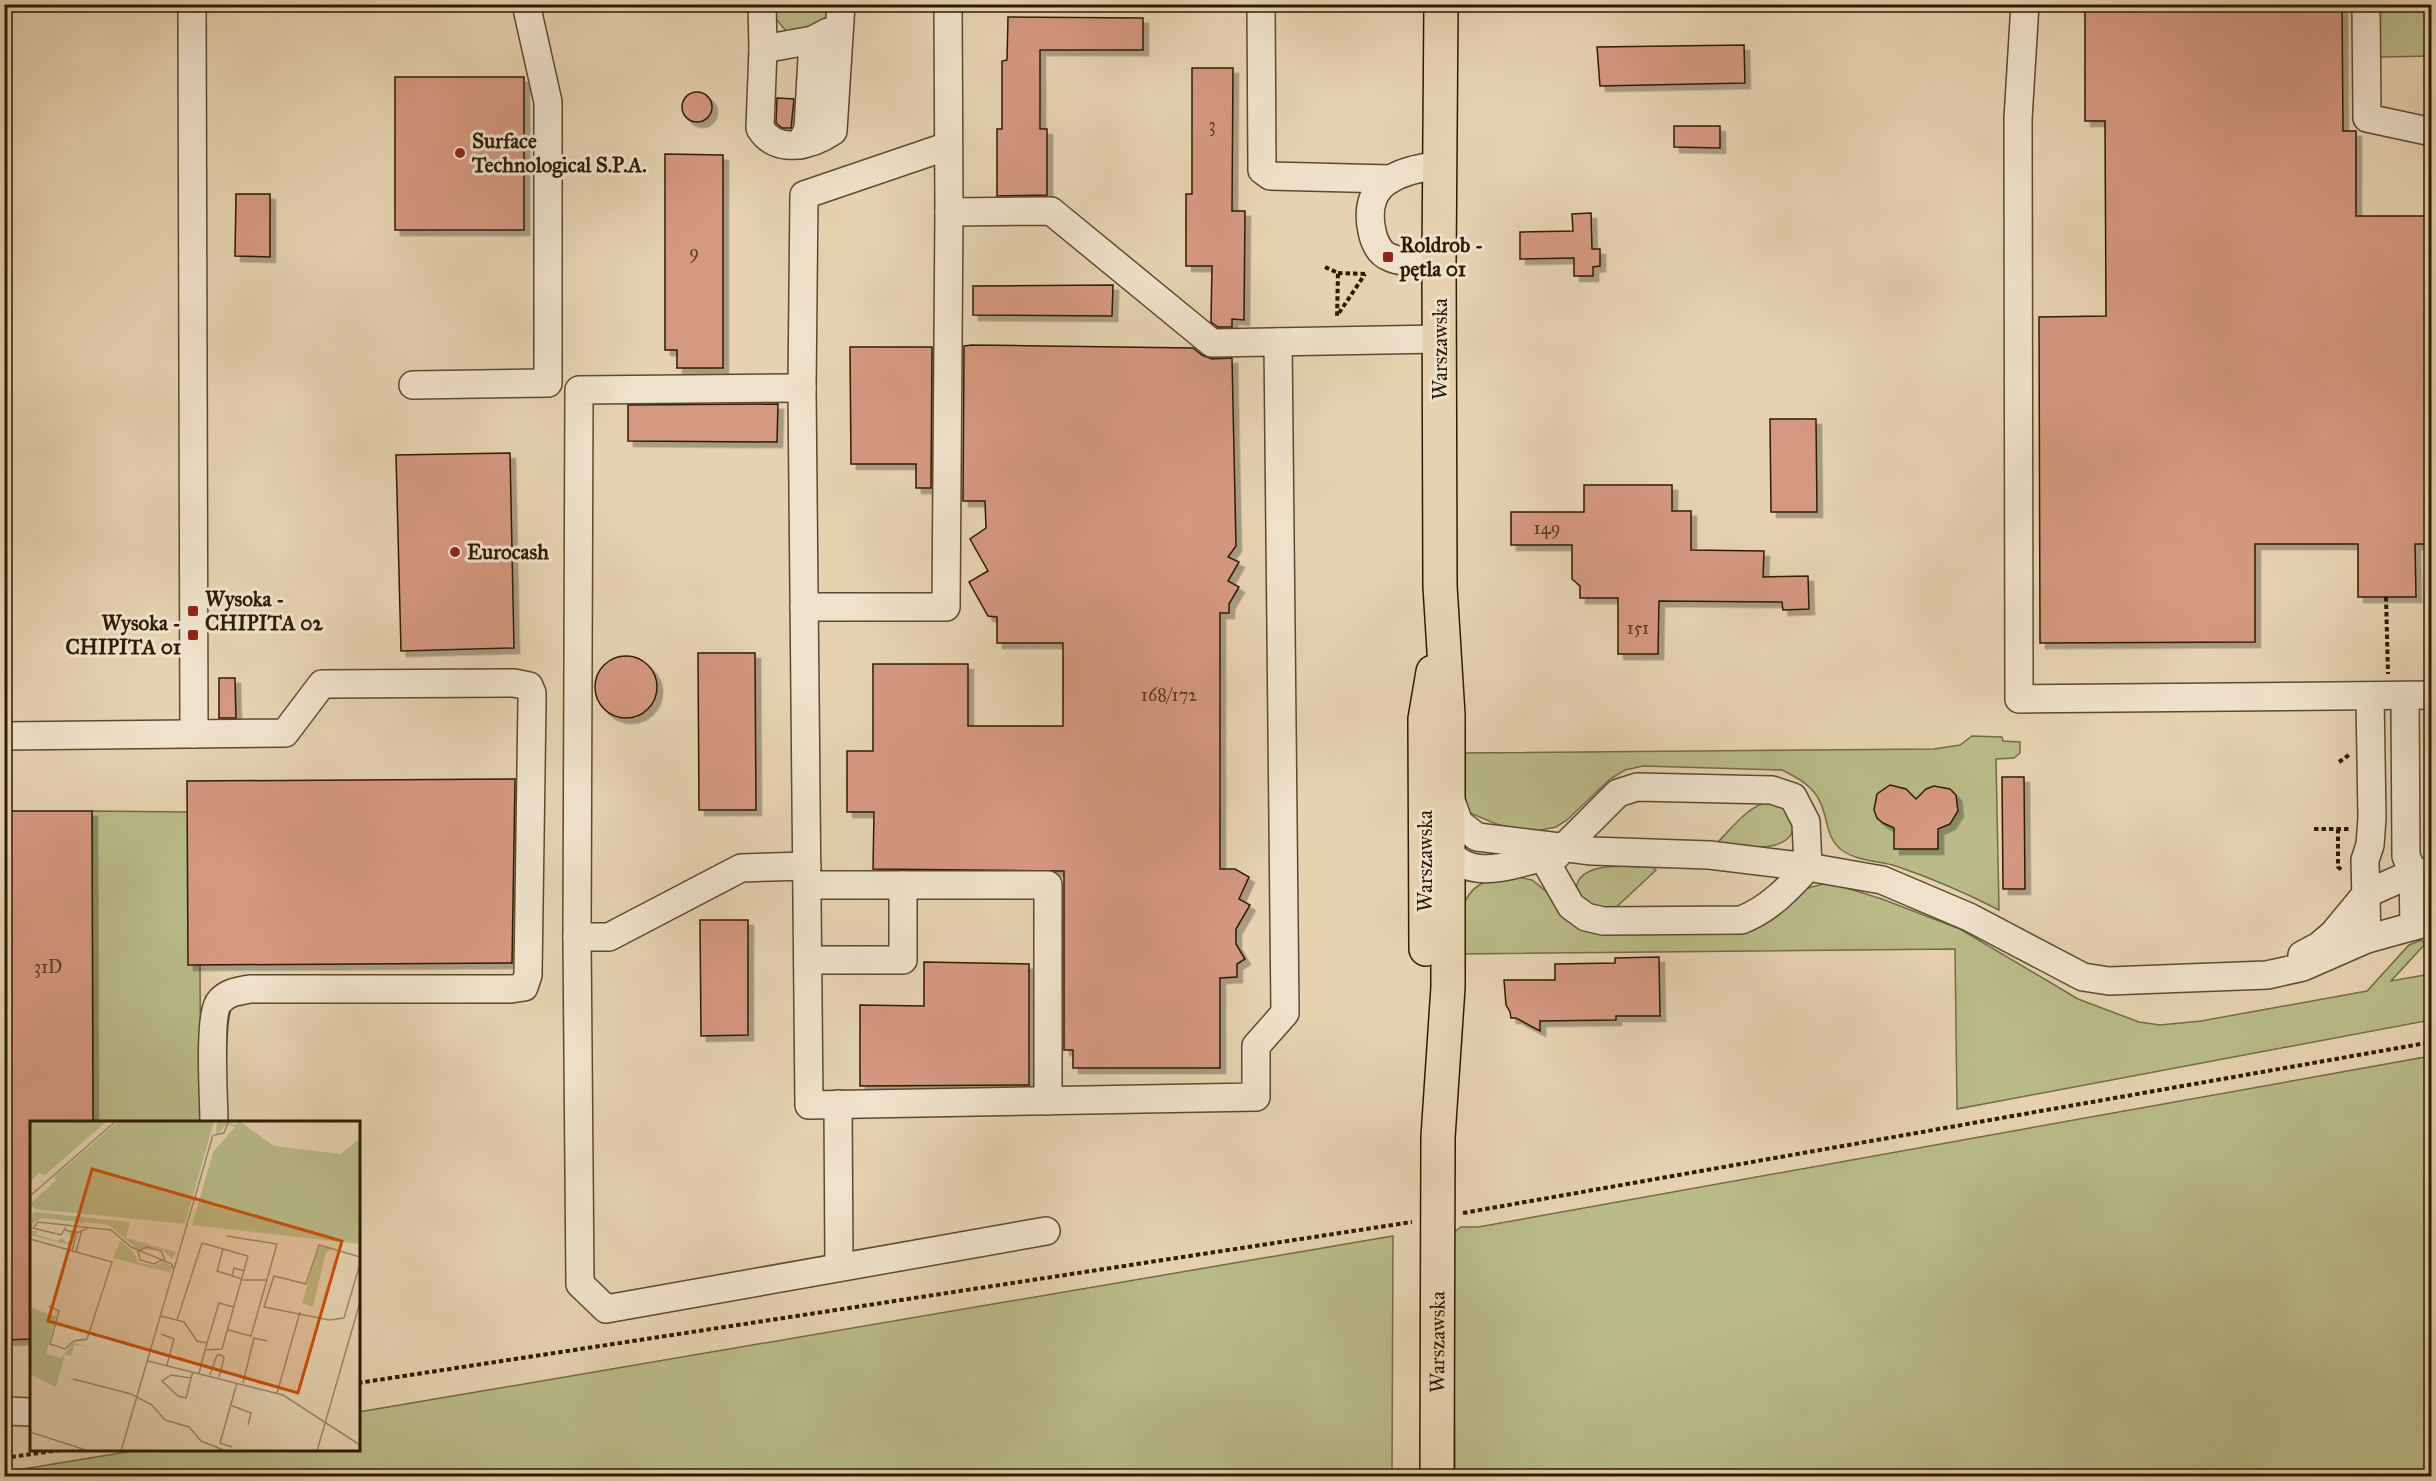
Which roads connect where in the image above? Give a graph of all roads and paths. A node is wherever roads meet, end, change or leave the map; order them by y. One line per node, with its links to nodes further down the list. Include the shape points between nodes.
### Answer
1 (192, 4): 31 (lane)
2 (526, 4): 26 (lane, via 548,102 548,383)
3 (762, 4): 11 (lane)
4 (948, 4): 14 (lane)
5 (1261, 4): 16 (lane, via 1262,170 1270,176)
6 (1441, 4): 15 (main road, Warszawska)
7 (2025, 4): 29 (lane, via 2018,119 2019,699)
8 (2366, 4): 12 (lane, via 2367,118)
9 (841, 11): 10 (lane, via 828,32); 13 (lane, via 833,131)
10 (813, 40): 11 (lane); 13 (lane, via 808,129)
11 (763, 49): 13 (lane, via 760,128 765,137 777,144)
12 (2432, 132)
13 (800, 146)
14 (948, 146): 17 (lane); 27 (lane, via 804,195)
15 (1439, 165): 16 (lane); 18 (main road, Warszawska)
16 (1390, 179): 18 (lane, via 1377,190 1372,201 1372,238 1378,250 1403,260)
17 (950, 212): 25 (lane, via 1051,211 1212,343); 28 (lane, via 946,607)
18 (1439, 261): 24 (main road, Warszawska)
19 (1325, 267): 20 (path)
20 (1338, 273): 21 (path); 23 (path)
21 (1365, 274): 22 (path); 23 (path)
22 (1377, 275)
23 (1337, 327): 24 (lane); 25 (lane)
24 (1440, 339): 33 (main road, Warszawska, via 1440,586 1449,715)
25 (1278, 342): 51 (lane, via 1286,1013 1256,1046 1256,1098)
26 (413, 385)
27 (802, 388): 28 (lane); 46 (lane, via 579,390)
28 (804, 607): 41 (lane)
29 (2363, 696): 30 (lane); 42 (lane, via 2372,828)
30 (2419, 696): 40 (lane, via 2406,856)
31 (194, 734): 32 (lane); 53 (lane, via 285,733 322,684 522,683 532,693 525,987 233,992 219,1001 213,1019)
32 (4, 736)
33 (1436, 799): 35 (lane); 37 (main road, Warszawska); 44 (main road, Warszawska)
34 (2338, 829): 42 (path, via 2338,867)
35 (1477, 837): 36 (lane); 37 (lane, via 1461,842)
36 (1553, 852): 38 (lane, via 1709,855); 38 (lane, via 1571,906 1586,917 1604,921 1742,920 1758,914); 38 (lane, via 1617,794 1637,787 1772,790 1792,797 1806,822); 39 (lane, via 1499,868)
37 (1448, 853): 39 (lane, via 1461,865); 44 (main road, Warszawska)
38 (1808, 867): 49 (lane, via 1882,880 1969,917 2083,977 2109,981)
39 (1478, 868): 44 (lane)
40 (2422, 872): 42 (lane); 45 (lane)
41 (807, 876): 43 (lane); 46 (lane, via 741,868 609,937); 48 (lane)
42 (2360, 876): 47 (lane); 49 (lane, via 2332,934 2319,946)
43 (903, 885): 48 (lane, via 903,960); 51 (lane, via 1048,885)
44 (1436, 898): 54 (main road, Warszawska, via 1448,987)
45 (2423, 924): 47 (lane)
46 (577, 937): 56 (lane, via 580,1284 606,1309)
47 (2367, 939): 49 (lane, via 2303,967)
48 (808, 960): 52 (lane, via 809,1105)
49 (2267, 975)
50 (2432, 1042): 54 (path)
51 (1048, 1101): 52 (lane)
52 (838, 1104): 56 (lane)
53 (214, 1121)
54 (1437, 1218): 57 (path); 62 (main road, Warszawska)
55 (1046, 1231): 56 (lane)
56 (839, 1267)
57 (360, 1383)
58 (4, 1411): 59 (lane)
59 (30, 1412)
60 (48, 1451): 61 (path)
61 (4, 1458)
62 (1437, 1476)

